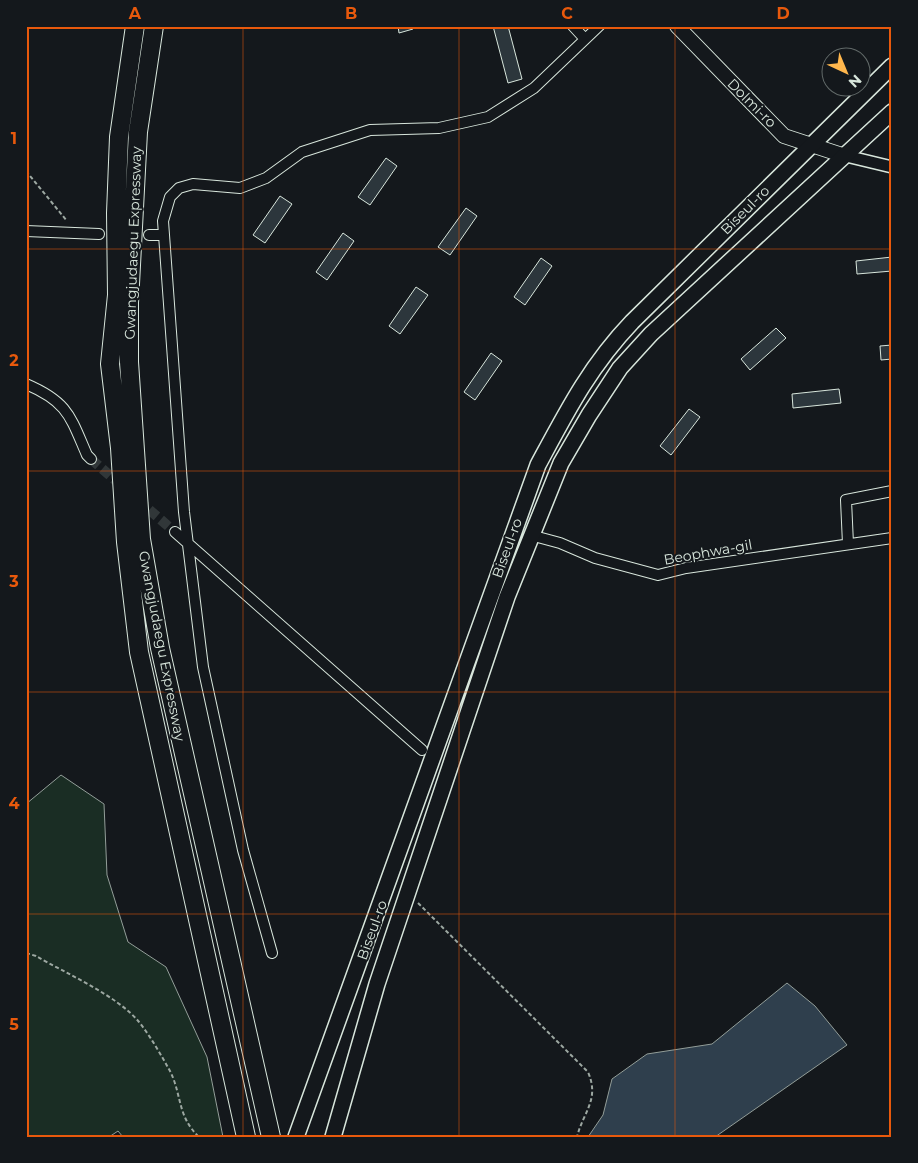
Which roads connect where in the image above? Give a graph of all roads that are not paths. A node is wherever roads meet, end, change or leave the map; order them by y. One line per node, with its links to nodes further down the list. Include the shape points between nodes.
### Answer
1 (135, 26): 27 (highway, Gwangjudaegu Expressway, via 119,137 117,295 110,364 126,542 139,652)
2 (154, 26): 26 (highway, Gwangjudaegu Expressway, via 138,132 129,303 129,362 141,539 162,658)
3 (573, 26): 6 (street)
4 (599, 26): 6 (street)
5 (677, 26): 9 (main road, Dolmi-ro, via 784,136)
6 (585, 40): 15 (street, via 534,88 488,116 439,128 370,130 302,152 266,178 240,188 193,184 179,188 170,197 163,221)
7 (892, 66): 9 (main road, Biseul-ro)
8 (892, 112): 10 (main road, Biseul-ro)
9 (811, 145): 10 (main road, Dolmi-ro); 28 (main road, Biseul-ro, via 608,348 583,382 538,464)
10 (842, 156): 11 (street); 20 (main road, Biseul-ro, via 651,334 620,368 561,463)
11 (892, 167)
12 (26, 231): 13 (street)
13 (99, 234)
14 (149, 235): 15 (street)
15 (164, 235): 22 (street)
16 (26, 384): 17 (street, via 49,394 69,414)
17 (91, 459)
18 (892, 491): 23 (street, via 846,500)
19 (175, 532): 22 (street)
20 (534, 536): 23 (street, Beophwa-gil, via 595,558 658,575); 29 (main road, Biseul-ro, via 508,597 407,892)
21 (892, 538): 23 (street, Beophwa-gil)
22 (188, 542): 24 (street); 25 (street, via 203,667 243,850)
23 (848, 544)
24 (422, 750)
25 (272, 953)
26 (270, 1131)
27 (246, 1137)
28 (296, 1137)
29 (333, 1137)

